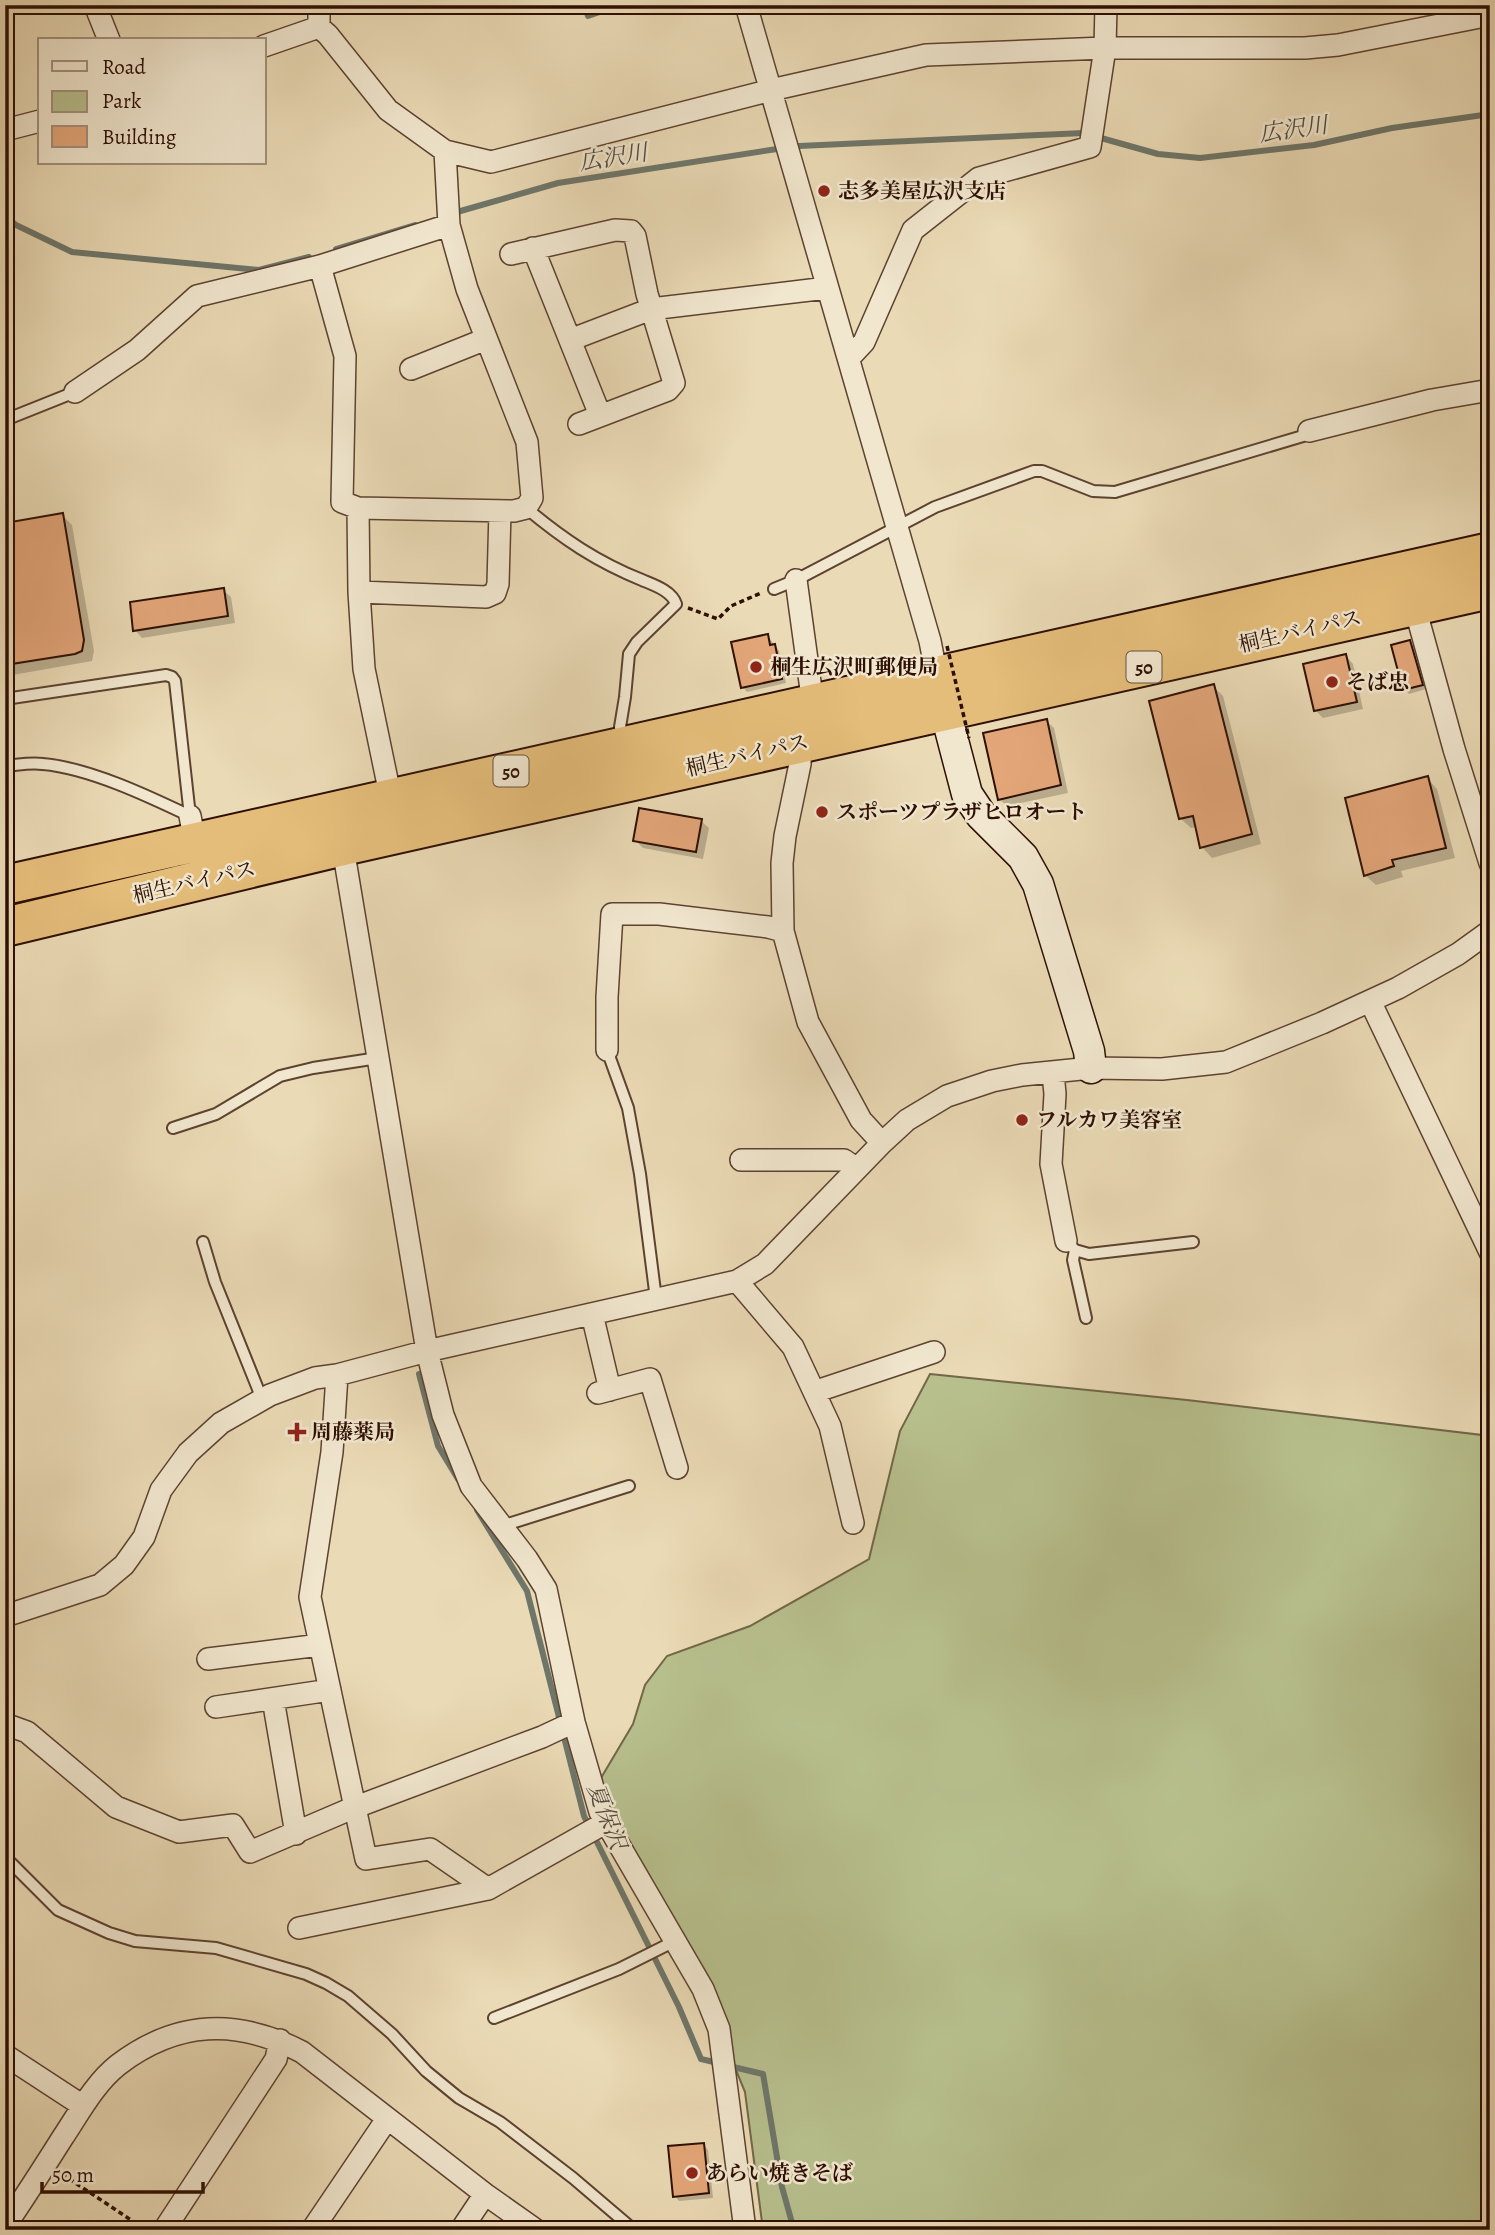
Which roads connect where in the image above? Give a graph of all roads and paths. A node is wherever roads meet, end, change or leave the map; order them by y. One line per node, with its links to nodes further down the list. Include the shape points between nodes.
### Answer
1 (95, 5): 7 (street)
2 (320, 5): 6 (street)
3 (746, 5): 10 (street)
4 (1106, 5): 9 (street)
5 (1490, 15): 9 (street, via 1305,48)
6 (319, 27): 8 (street); 13 (street, via 388,110)
7 (108, 38)
8 (266, 45)
9 (1105, 48): 10 (street, via 926,55); 22 (street, via 1090,147 979,178 913,230 863,342)
10 (771, 90): 13 (street, via 491,162); 18 (street)
11 (38, 122): 12 (street)
12 (5, 130)
13 (445, 151): 14 (street)
14 (449, 225): 17 (street); 20 (street)
15 (533, 248): 16 (street); 19 (street, via 615,230 631,231); 21 (street)
16 (511, 254)
17 (320, 266): 25 (street, via 197,296 137,350); 30 (street, via 345,356 342,502)
18 (827, 288): 19 (street); 22 (street)
19 (651, 309): 21 (street); 26 (street, via 674,383 668,390)
20 (486, 339): 23 (street); 31 (street, via 527,442 533,490)
21 (570, 340): 26 (street)
22 (849, 358): 33 (street)
23 (411, 369)
24 (1490, 390): 29 (street)
25 (75, 392): 27 (lane)
26 (600, 415): 28 (street)
27 (5, 420)
28 (579, 424)
29 (1309, 431): 33 (lane, via 1115,492 1093,491 1034,471)
30 (358, 508): 32 (street); 39 (street)
31 (526, 508): 32 (street); 40 (lane, via 574,546 659,587)
32 (500, 511): 39 (street, via 495,593 486,597)
33 (896, 526): 35 (lane); 41 (street)
34 (1490, 552): 36 (highway, 桐生バイパス / 50)
35 (796, 580): 37 (lane); 43 (street)
36 (1410, 588): 38 (highway, 桐生バイパス / 50); 41 (highway, 桐生バイパス / 50); 50 (street)
37 (774, 589): 40 (path, via 731,606 718,620)
38 (1490, 589)
39 (359, 592): 47 (street, via 366,685)
40 (676, 604): 45 (lane, via 629,654)
41 (950, 693): 41 (path, bridge); 43 (highway, 桐生バイパス / 50); 44 (highway, 桐生バイパス / 50); 58 (street, via 967,794 1023,857 1038,884)
42 (5, 699): 48 (lane, via 172,677)
43 (813, 704): 45 (highway, 桐生バイパス / 50)
44 (801, 743): 49 (highway, 桐生バイパス / 50); 53 (street, via 782,863)
45 (622, 746): 47 (highway, 桐生バイパス / 50)
46 (5, 766): 48 (lane, via 45,764 130,789)
47 (391, 799): 49 (highway, 桐生バイパス / 50)
48 (193, 829): 49 (highway, 桐生バイパス / 50); 51 (highway, 桐生バイパス / 50)
49 (340, 829): 52 (highway, 桐生バイパス / 50); 57 (street)
50 (1490, 863)
51 (5, 885)
52 (5, 926)
53 (783, 931): 56 (street, via 659,914 612,914); 61 (street, via 808,1022 861,1119)
54 (1490, 931): 55 (street, via 1431,970)
55 (1370, 1001): 58 (street, via 1226,1062 1162,1069); 67 (street)
56 (607, 1050): 69 (lane, via 628,1108)
57 (378, 1058): 60 (lane, via 280,1076 216,1114); 72 (street)
58 (1091, 1068): 59 (street)
59 (1053, 1073): 61 (street, via 992,1081 947,1096); 66 (street, via 1051,1164)
60 (173, 1129)
61 (882, 1143): 63 (street)
62 (741, 1160): 63 (street, via 844,1160)
63 (857, 1169): 68 (street, via 765,1264)
64 (203, 1242): 76 (lane)
65 (1194, 1242): 66 (lane, via 1089,1254)
66 (1071, 1245): 71 (lane)
67 (1490, 1252)
68 (737, 1281): 69 (street); 75 (street, via 793,1346)
69 (656, 1299): 70 (street)
70 (592, 1314): 72 (street); 77 (street, via 604,1391 650,1379)
71 (1086, 1318)
72 (427, 1351): 74 (street); 80 (street, via 443,1415 471,1486)
73 (934, 1352): 75 (street)
74 (337, 1376): 76 (street, via 315,1378); 82 (street, via 332,1452 310,1597)
75 (814, 1392): 79 (street, via 830,1426)
76 (262, 1399): 81 (street, via 221,1423 188,1453 161,1490 144,1537 124,1565 100,1585)
77 (677, 1468)
78 (629, 1486): 80 (lane)
79 (853, 1523)
80 (502, 1526): 87 (street, via 546,1589)
81 (5, 1616)
82 (320, 1645): 83 (street); 84 (street)
83 (208, 1659)
84 (330, 1690): 85 (street); 89 (street)
85 (273, 1699): 86 (street); 91 (street)
86 (216, 1707)
87 (574, 1722): 89 (street); 90 (street)
88 (5, 1724): 91 (street, via 27,1732 117,1807 179,1832 233,1825 250,1852)
89 (355, 1807): 91 (street); 93 (street, via 366,1858 430,1849)
90 (605, 1823): 93 (street); 95 (street)
91 (296, 1834)
92 (5, 1857): 109 (lane, via 58,1910 109,1933 135,1941 216,1948 306,1974 348,1996 459,2098 500,2122)
93 (488, 1889): 94 (street)
94 (299, 1928)
95 (675, 1941): 96 (lane, via 619,1969); 110 (street, via 703,1989 719,2029)
96 (494, 2018)
97 (279, 2040): 99 (street, via 226,2028 198,2028 172,2035 117,2066); 100 (street, via 302,2052); 105 (street, via 276,2059)
98 (5, 2055): 99 (street)
99 (83, 2106): 101 (street)
100 (387, 2119): 102 (street); 106 (street)
101 (46, 2163): 103 (street); 104 (path)
102 (485, 2194): 107 (street); 108 (street)
103 (5, 2226)
104 (146, 2230)
105 (164, 2230)
106 (312, 2230)
107 (461, 2230)
108 (536, 2230)
109 (634, 2230)
110 (745, 2230)

